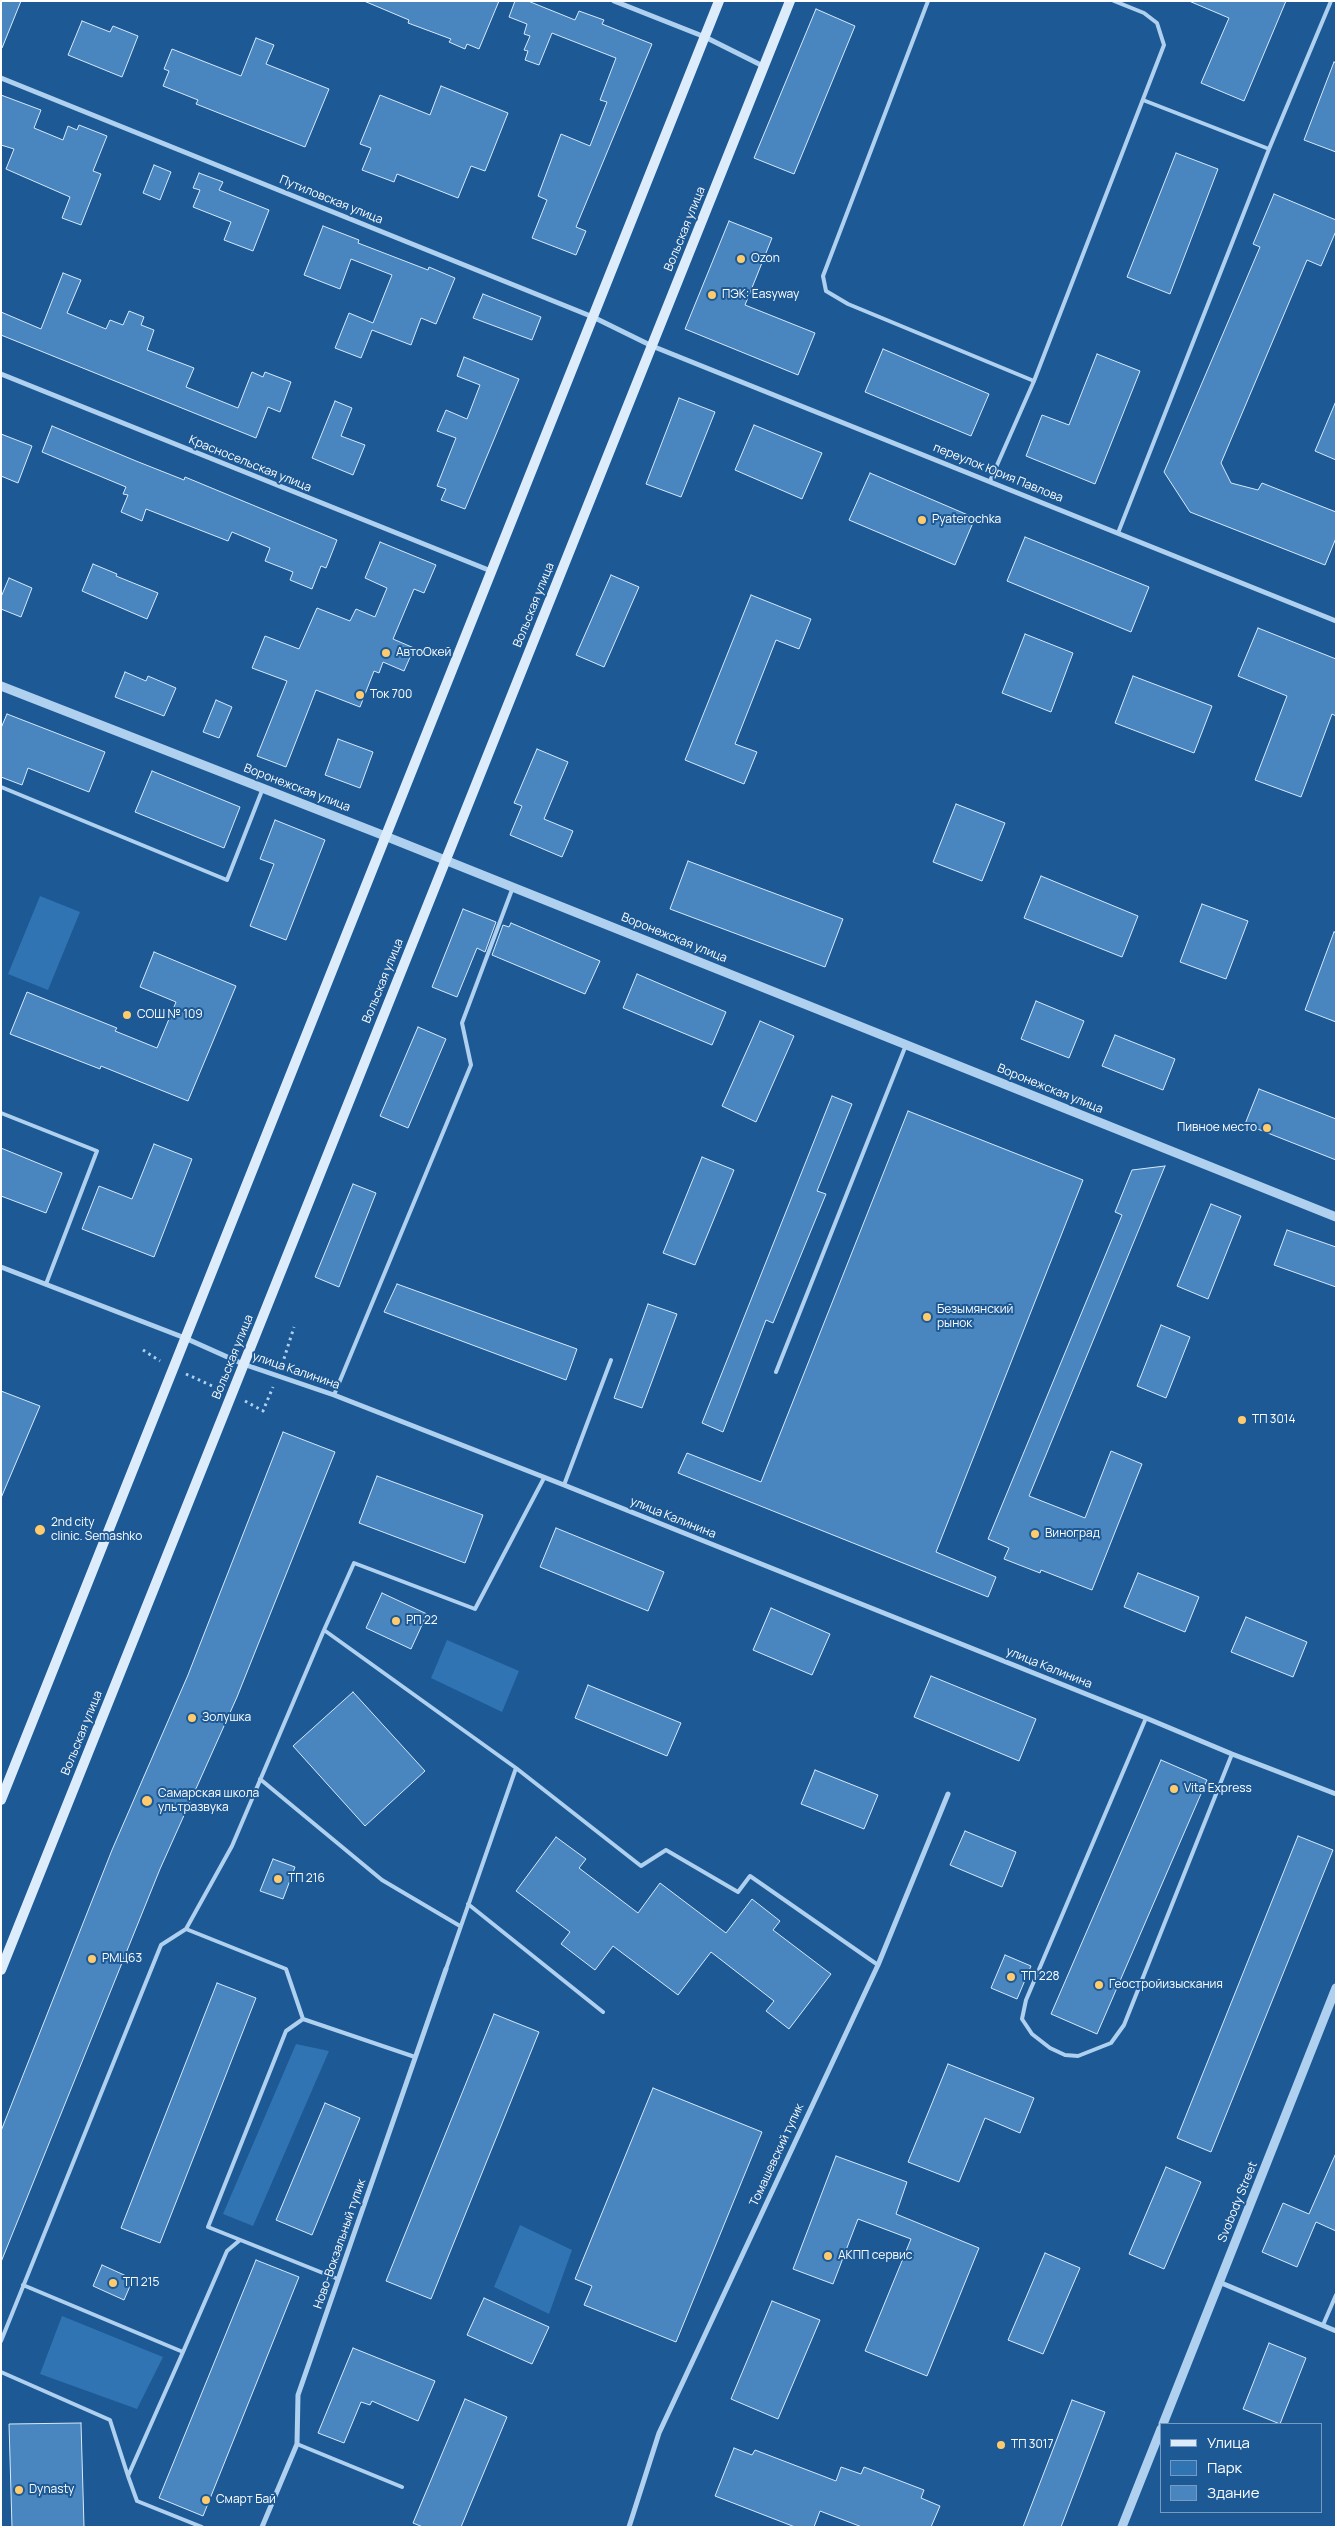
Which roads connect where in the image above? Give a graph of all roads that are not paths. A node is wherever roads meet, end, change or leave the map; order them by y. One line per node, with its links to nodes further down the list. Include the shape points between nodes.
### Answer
1 (614, 1): 7 (street)
2 (719, 1): 7 (main road)
3 (790, 1): 8 (main road, Вольская улица)
4 (928, 1): 15 (lane, via 823,276 826,291 848,304)
5 (1114, 1): 10 (lane, via 1144,13 1156,23 1164,45)
6 (1331, 1): 11 (lane)
7 (705, 37): 8 (street); 12 (main road)
8 (764, 66): 13 (main road, Вольская улица)
9 (1, 78): 12 (street, Путиловская улица)
10 (1142, 100): 11 (lane); 15 (lane)
11 (1269, 149): 17 (lane)
12 (593, 317): 13 (street, Путиловская улица); 18 (main road)
13 (652, 346): 16 (street, переулок Юрия Павлова); 24 (main road, Вольская улица)
14 (1, 374): 18 (street, Красносельская улица)
15 (1034, 381): 16 (lane)
16 (990, 481): 17 (street, переулок Юрия Павлова)
17 (1118, 533): 19 (street, переулок Юрия Павлова)
18 (491, 571): 23 (main road)
19 (1336, 621)
20 (1, 686): 22 (street, Воронежская улица)
21 (1, 787): 22 (lane, via 227,880)
22 (263, 788): 23 (street, Воронежская улица)
23 (386, 836): 24 (street, Воронежская улица); 31 (main road)
24 (445, 861): 25 (street, Воронежская улица); 33 (main road, Вольская улица)
25 (513, 888): 26 (street, Воронежская улица); 35 (lane, via 462,1023 471,1066)
26 (906, 1045): 28 (street, Воронежская улица); 34 (lane)
27 (1, 1113): 30 (lane, via 97,1151)
28 (1336, 1217)
29 (1, 1267): 30 (street, улица Калинина)
30 (46, 1284): 31 (street, улица Калинина)
31 (185, 1338): 33 (street, улица Калинина); 45 (main road)
32 (611, 1360): 37 (lane)
33 (243, 1364): 35 (street, улица Калинина); 51 (main road, Вольская улица)
34 (776, 1372)
35 (334, 1395): 36 (street, улица Калинина)
36 (544, 1478): 37 (street, улица Калинина); 38 (lane, via 475,1609 354,1563)
37 (564, 1485): 39 (street, улица Калинина)
38 (324, 1630): 41 (lane); 42 (lane)
39 (1146, 1718): 40 (street, улица Калинина); 40 (lane, via 1026,2000 1022,2019 1032,2034 1066,2055 1078,2056 1111,2043 1124,2025)
40 (1232, 1754): 44 (street, улица Калинина)
41 (516, 1768): 46 (lane); 49 (lane, via 641,1866 666,1850 738,1892 750,1876)
42 (260, 1779): 47 (lane, via 382,1880); 48 (lane, via 232,1846)
43 (948, 1794): 49 (street, Томашевский тупик)
44 (1336, 1794)
45 (1, 1800)
46 (468, 1904): 47 (lane); 53 (lane)
47 (460, 1926): 50 (lane)
48 (186, 1929): 54 (lane, via 286,1969); 59 (lane, via 161,1945)
49 (878, 1965): 73 (street, Томашевский тупик, via 659,2433)
50 (446, 1969): 55 (street, Ново-Вокзальный тупик)
51 (1, 1970)
52 (1336, 1988): 58 (street, Svobody Street)
53 (602, 2012)
54 (303, 2020): 55 (lane); 56 (lane, via 286,2031 208,2227)
55 (415, 2057): 57 (street, Ново-Вокзальный тупик)
56 (240, 2240): 57 (lane); 64 (lane, via 227,2251)
57 (338, 2279): 68 (street, Ново-Вокзальный тупик, via 298,2395)
58 (1219, 2282): 61 (street); 66 (street, Svobody Street)
59 (23, 2285): 63 (lane); 64 (lane)
60 (1336, 2295): 61 (lane)
61 (1323, 2325): 62 (street)
62 (1336, 2330)
63 (1, 2341)
64 (183, 2352): 69 (lane)
65 (1, 2372): 69 (lane, via 110,2420)
66 (1162, 2423)
67 (1160, 2432): 74 (street)
68 (297, 2444): 70 (lane); 72 (street, Ново-Вокзальный тупик)
69 (128, 2476): 71 (lane, via 137,2501)
70 (402, 2487)
71 (202, 2527)
72 (262, 2527)
73 (629, 2527)
74 (1122, 2527)

